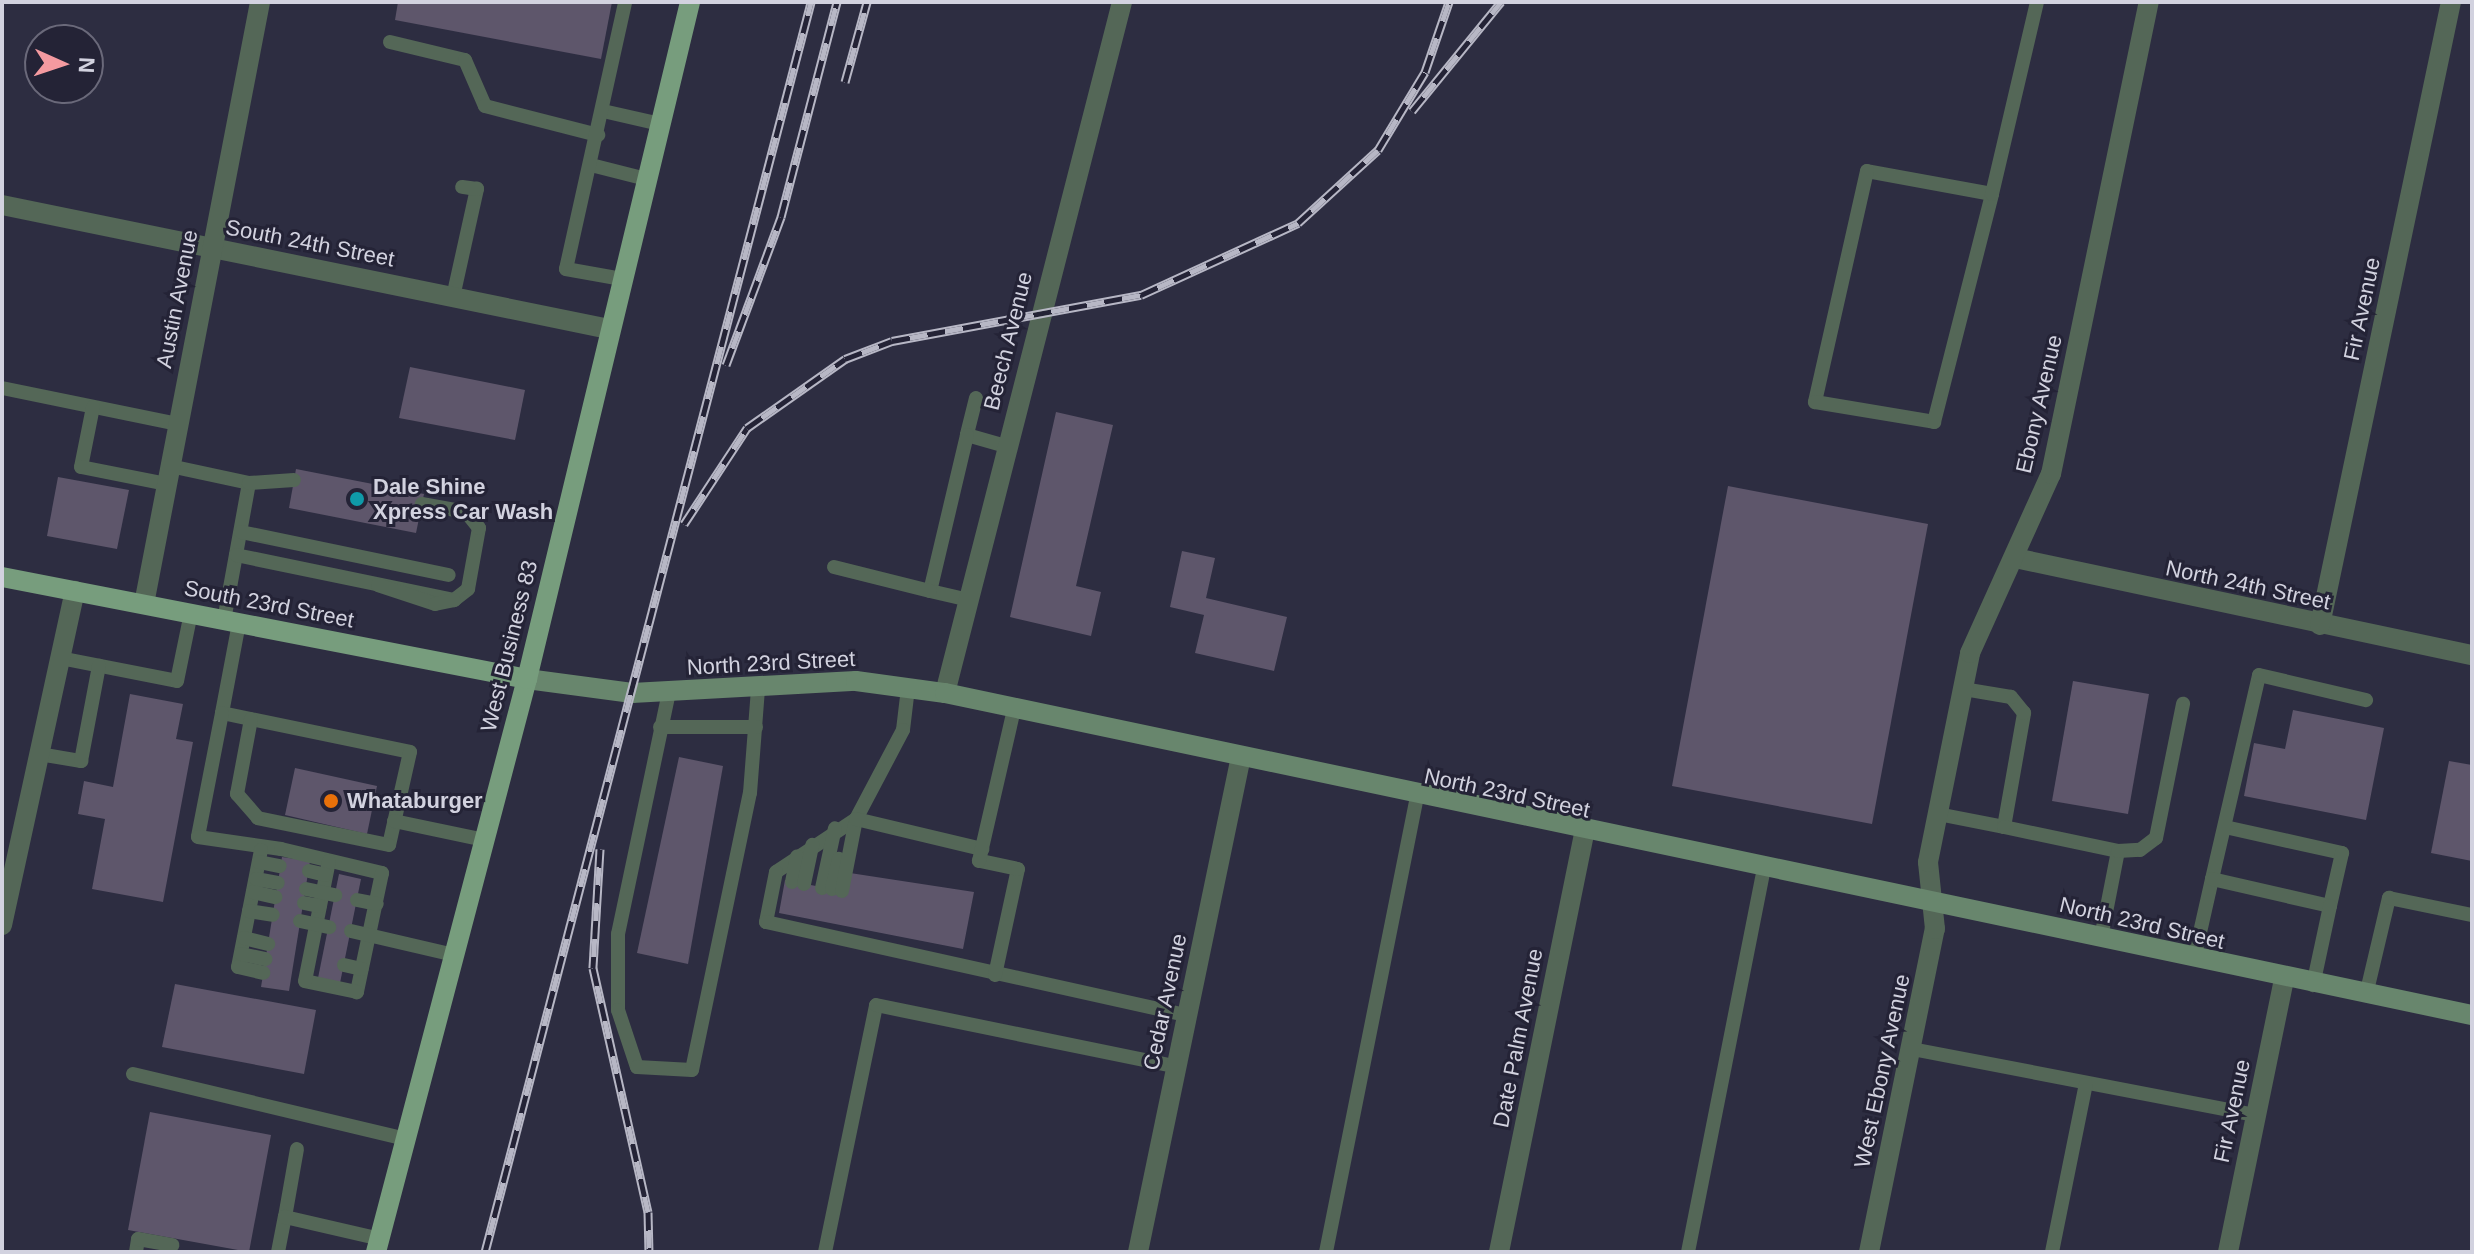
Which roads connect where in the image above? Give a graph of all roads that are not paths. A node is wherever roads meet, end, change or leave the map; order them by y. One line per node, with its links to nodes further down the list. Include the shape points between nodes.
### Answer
1 (260, 2): 17 (street, Austin Avenue)
2 (625, 2): 9 (lane)
3 (690, 2): 10 (main road, West Business 83)
4 (1122, 2): 26 (street, Beech Avenue)
5 (2037, 2): 15 (lane)
6 (2149, 2): 33 (street, Ebony Avenue, via 2051,474)
7 (2451, 2): 43 (street, Fir Avenue)
8 (390, 42): 11 (lane, via 465,60 485,106)
9 (603, 111): 10 (lane); 11 (lane)
10 (660, 124): 13 (main road, West Business 83)
11 (598, 135): 12 (lane)
12 (591, 165): 13 (lane); 18 (lane, via 566,269)
13 (646, 179): 18 (main road, West Business 83)
14 (462, 187): 19 (lane, via 477,189)
15 (1992, 194): 15 (lane, via 1867,171 1815,402 1934,422)
16 (2, 205): 17 (street, South 24th Street)
17 (211, 248): 19 (street, South 24th Street); 24 (street, Austin Avenue)
18 (622, 279): 20 (main road, West Business 83)
19 (453, 297): 20 (street, South 24th Street)
20 (609, 329): 47 (main road, West Business 83)
21 (2, 388): 23 (lane)
22 (976, 398): 25 (lane)
23 (93, 407): 24 (lane); 27 (lane, via 81,467)
24 (178, 424): 27 (street, Austin Avenue)
25 (967, 435): 26 (lane); 38 (lane)
26 (1006, 446): 39 (street, Beech Avenue)
27 (168, 475): 29 (lane); 40 (street, Austin Avenue)
28 (294, 480): 29 (lane)
29 (249, 483): 31 (lane)
30 (422, 504): 32 (lane, via 466,512 479,528 468,589 454,600)
31 (241, 532): 32 (lane); 35 (lane)
32 (236, 555): 42 (lane)
33 (2015, 558): 43 (street, North 24th Street); 50 (street, Ebony Avenue, via 1970,653)
34 (834, 567): 38 (lane)
35 (449, 575)
36 (2, 577): 37 (main road, South 23rd Street)
37 (75, 591): 40 (main road, South 23rd Street); 45 (street)
38 (930, 591): 39 (lane)
39 (968, 600): 52 (street, Beech Avenue)
40 (144, 604): 41 (main road, South 23rd Street)
41 (191, 613): 42 (main road, South 23rd Street); 46 (lane, via 177,681)
42 (231, 621): 47 (main road, South 23rd Street); 56 (lane)
43 (2320, 625): 44 (street, North 24th Street)
44 (2472, 655)
45 (60, 658): 46 (lane); 60 (street)
46 (99, 666): 60 (lane, via 81,761)
47 (527, 679): 51 (main road, North 23rd Street); 69 (main road, West Business 83)
48 (908, 688): 49 (main road, North 23rd Street, via 856,681); 52 (main road, North 23rd Street); 67 (lane, via 903,730)
49 (758, 689): 51 (main road, North 23rd Street); 59 (lane)
50 (1963, 689): 63 (street, Ebony Avenue); 65 (lane, via 2011,697 2024,713)
51 (669, 692): 58 (lane)
52 (945, 693): 55 (main road, North 23rd Street)
53 (2366, 700): 66 (lane, via 2259,675)
54 (2183, 704): 71 (lane, via 2156,838 2140,850)
55 (1014, 709): 61 (main road, North 23rd Street); 70 (lane)
56 (222, 713): 57 (lane); 72 (lane, via 198,837)
57 (251, 719): 64 (lane, via 410,752); 64 (lane, via 237,794 258,818 389,845)
58 (660, 727): 59 (lane); 59 (lane, via 618,934 618,1010 637,1067 692,1070)
59 (756, 727)
60 (39, 754): 92 (street)
61 (1240, 761): 62 (main road, North 23rd Street); 106 (street, Cedar Avenue)
62 (1417, 798): 68 (main road, North 23rd Street); 122 (lane)
63 (1938, 814): 65 (lane); 85 (street, Ebony Avenue)
64 (394, 821): 69 (lane)
65 (2004, 827): 71 (lane)
66 (2225, 827): 78 (lane); 87 (lane, via 2342,853)
67 (834, 831): 70 (lane); 73 (lane); 80 (lane); 80 (lane); 80 (lane)
68 (1584, 834): 76 (main road, North 23rd Street); 123 (street, Date Palm Avenue)
69 (484, 840): 98 (main road, West Business 83)
70 (982, 849): 102 (lane, via 979,861 1018,869)
71 (2118, 851): 97 (lane)
72 (260, 856): 74 (lane); 75 (lane); 79 (lane)
73 (797, 856): 80 (lane); 102 (lane, via 776,872 766,922 810,925)
74 (280, 866)
75 (328, 868): 77 (lane); 83 (lane); 86 (lane, via 382,873)
76 (1764, 868): 85 (main road, North 23rd Street); 124 (lane)
77 (309, 871)
78 (2212, 879): 87 (lane); 99 (lane)
79 (254, 885): 81 (lane); 88 (lane)
80 (818, 887)
81 (276, 890)
82 (305, 896): 83 (lane)
83 (326, 898): 93 (lane)
84 (357, 900): 86 (lane)
85 (1929, 900): 97 (main road, North 23rd Street); 108 (street, West Ebony Avenue, via 1935,929)
86 (377, 904): 95 (lane)
87 (2330, 906): 104 (lane)
88 (249, 911): 89 (lane); 96 (lane)
89 (273, 915)
90 (2472, 915): 105 (lane, via 2389,898)
91 (300, 921): 93 (lane)
92 (2, 925)
93 (323, 926): 101 (lane, via 304,964 357,992)
94 (351, 931): 95 (lane)
95 (370, 935): 98 (lane); 101 (lane)
96 (244, 938): 96 (lane, via 265,958 238,967 241,954)
97 (2101, 938): 99 (main road, North 23rd Street)
98 (454, 955): 113 (main road, West Business 83)
99 (2194, 959): 103 (main road, North 23rd Street)
100 (344, 965): 101 (lane)
101 (362, 969)
102 (995, 975): 106 (lane)
103 (2284, 979): 104 (main road, North 23rd Street); 112 (street, Fir Avenue)
104 (2313, 985): 105 (main road, North 23rd Street)
105 (2366, 995): 107 (main road, North 23rd Street)
106 (1187, 1015): 109 (street, Cedar Avenue)
107 (2472, 1015)
108 (1912, 1049): 111 (lane); 125 (street, West Ebony Avenue)
109 (1177, 1067): 120 (lane, via 876,1005); 121 (street, Cedar Avenue)
110 (133, 1074): 113 (lane)
111 (2086, 1084): 112 (lane); 126 (lane)
112 (2256, 1115): 127 (street, Fir Avenue)
113 (406, 1139): 117 (main road, West Business 83)
114 (297, 1149): 115 (lane)
115 (285, 1217): 117 (lane); 119 (lane)
116 (172, 1245): 118 (lane, via 138,1239)
117 (378, 1245)
118 (136, 1252)
119 (278, 1252)
120 (825, 1252)
121 (1138, 1252)
122 (1326, 1252)
123 (1499, 1252)
124 (1688, 1252)
125 (1869, 1252)
126 (2052, 1252)
127 (2228, 1252)

